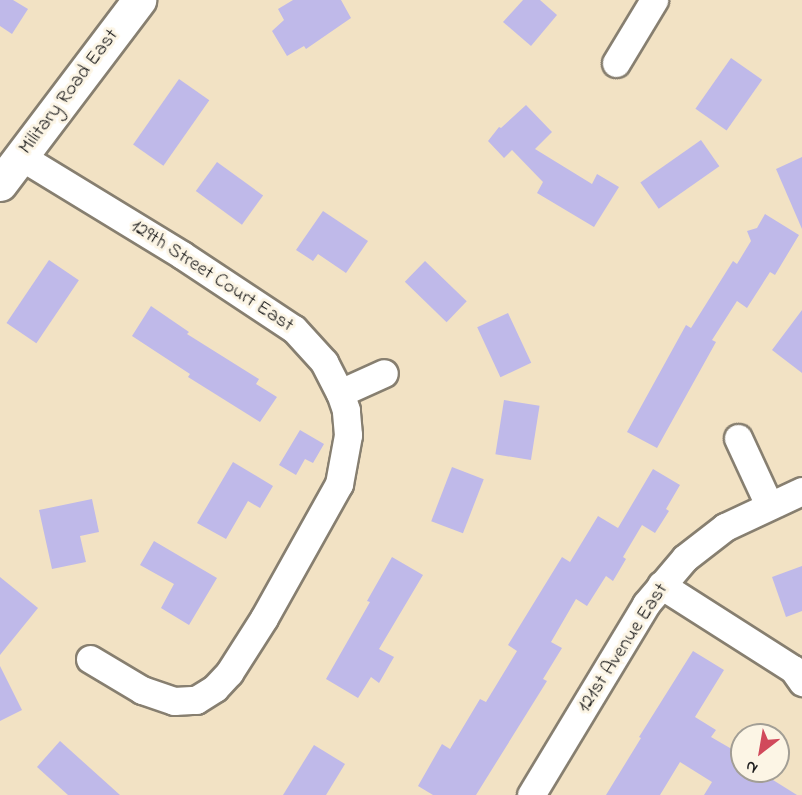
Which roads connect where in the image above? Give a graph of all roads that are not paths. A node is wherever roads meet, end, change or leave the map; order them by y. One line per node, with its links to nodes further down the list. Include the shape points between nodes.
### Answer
1 (138, 0): 4 (main road, Military Road East)
2 (654, 0): 3 (street)
3 (616, 63)
4 (20, 156): 5 (main road, Military Road East); 7 (street, 129th Street Court East, via 294,329 324,362)
5 (0, 184)
6 (384, 373): 7 (street)
7 (340, 393): 12 (street, 129th Street Court East, via 348,435 339,484 264,618 215,688 196,700 174,701 142,690)
8 (738, 438): 10 (street)
9 (802, 491): 10 (street, 121st Avenue East)
10 (769, 505): 11 (street, 121st Avenue East, via 725,527 685,558)
11 (661, 585): 13 (street, via 793,669); 14 (street, 121st Avenue East)
12 (90, 659)
13 (802, 682)
14 (531, 795)

